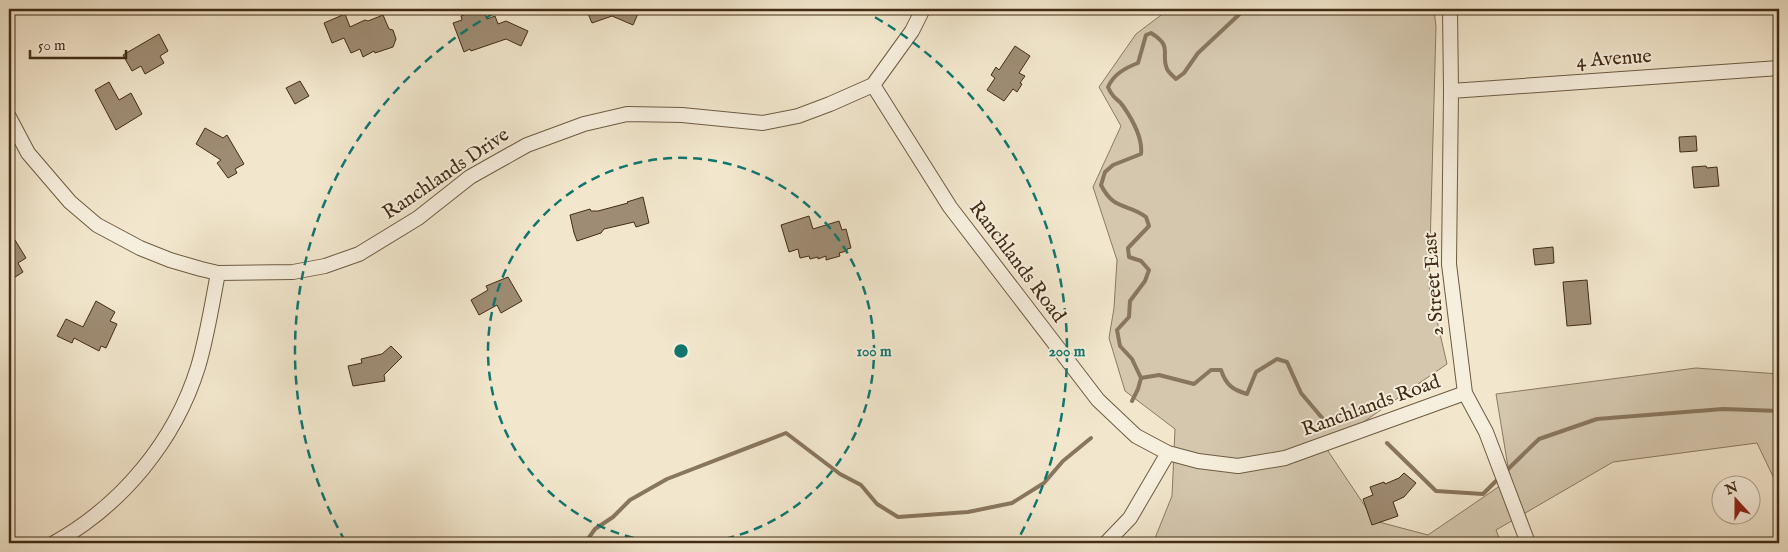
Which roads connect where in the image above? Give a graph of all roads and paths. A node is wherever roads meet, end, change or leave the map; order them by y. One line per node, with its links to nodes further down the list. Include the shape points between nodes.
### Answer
1 (923, 9): 4 (street, via 912,32)
2 (1450, 9): 5 (street, 2 Street East)
3 (1779, 68): 5 (street, 4 Avenue)
4 (873, 85): 7 (street, Ranchlands Drive, via 798,116 763,123 627,114 584,124 527,145 470,177 418,218 359,254 325,266 293,272); 9 (street, Ranchlands Road, via 950,208 1098,400 1136,436)
5 (1451, 91): 8 (street, 2 Street East, via 1449,264)
6 (9, 117): 7 (street, Ranchlands Drive, via 28,154 70,202 97,224 140,248 187,266)
7 (218, 273): 10 (street, via 198,367 173,426 140,473 108,506)
8 (1465, 393): 9 (street, Ranchlands Road, via 1285,458 1238,466); 12 (street, 2 Street East, via 1486,432)
9 (1168, 453): 11 (street, via 1130,518)
10 (54, 543)
11 (1106, 543)
12 (1528, 543)

